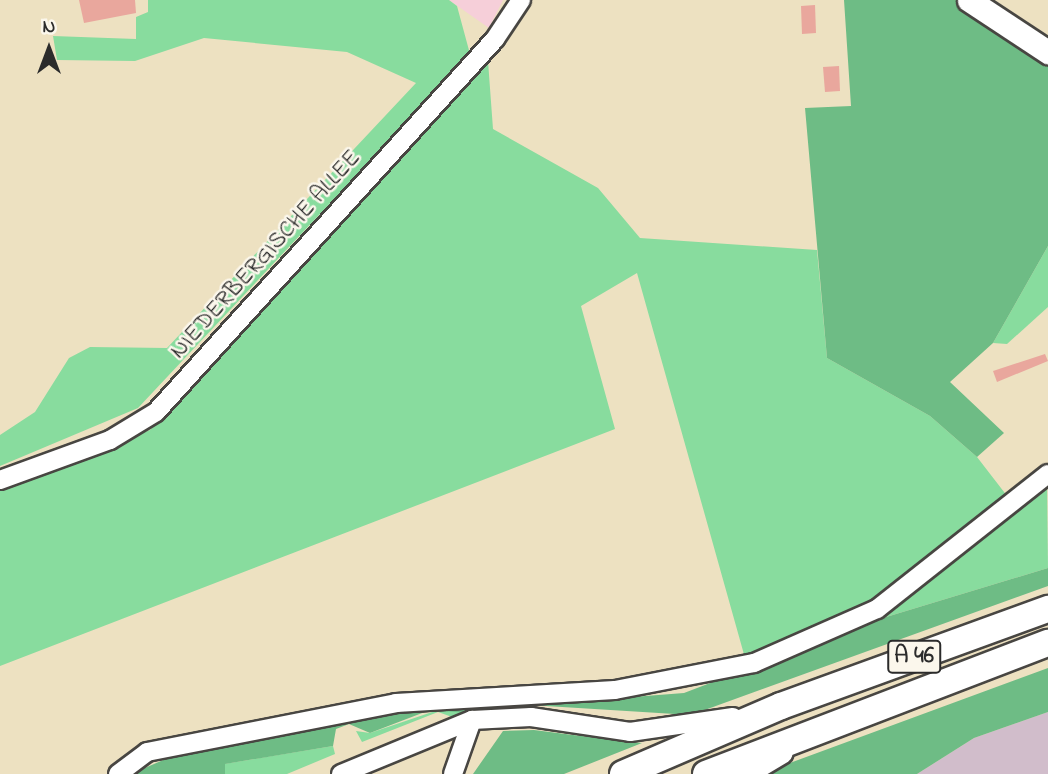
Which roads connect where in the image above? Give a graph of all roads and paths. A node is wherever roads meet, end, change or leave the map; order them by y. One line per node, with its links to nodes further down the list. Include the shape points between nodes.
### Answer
1 (521, 0): 5 (street, NIEDERBERGISCHE ALLEE, via 495,39 156,412 110,440)
2 (969, 0): 3 (main road)
3 (1048, 52)
4 (1048, 474): 11 (street, via 877,609 754,663 641,688 396,703 147,752)
5 (0, 480)
6 (1048, 609): 8 (highway, A 46)
7 (1048, 643): 10 (highway, A 46)
8 (781, 706): 9 (street, via 666,731 503,715); 14 (highway, A 46)
9 (472, 719): 12 (street); 13 (street)
10 (833, 723): 15 (highway, A 46); 16 (street)
11 (118, 774)
12 (341, 774)
13 (453, 774)
14 (623, 774)
15 (706, 774)
16 (750, 774)

